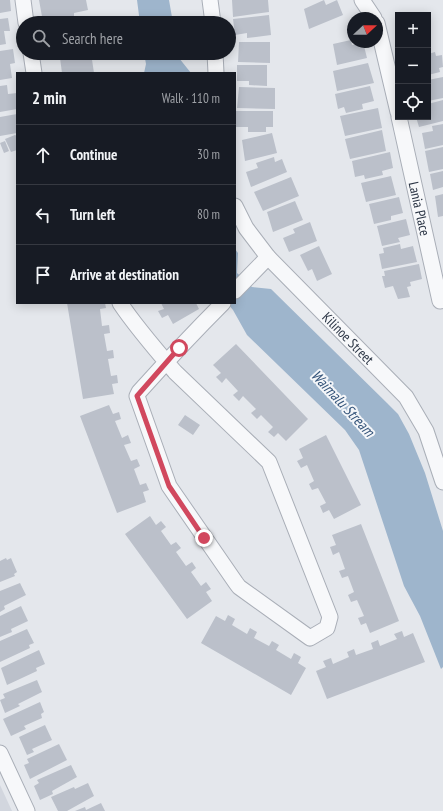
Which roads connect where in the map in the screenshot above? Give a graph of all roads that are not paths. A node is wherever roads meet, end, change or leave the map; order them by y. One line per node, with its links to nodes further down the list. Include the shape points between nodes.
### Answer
1 (23, 0): 5 (street)
2 (210, 0): 6 (street)
3 (362, 0): 4 (street)
4 (370, 12)
5 (25, 16)
6 (212, 16)
7 (383, 48): 12 (street)
8 (32, 60): 10 (street)
9 (215, 60): 11 (street)
10 (34, 72)
11 (216, 72)
12 (395, 99)
13 (400, 120): 17 (street, Lania Place)
14 (236, 208): 15 (street, Kilinoe Street, via 246,228)
15 (268, 257): 16 (street); 21 (street, Kilinoe Street, via 406,397 426,431)
16 (236, 290)
17 (440, 301)
18 (121, 304): 20 (street)
19 (222, 304): 20 (street)
20 (166, 362): 20 (street, via 269,462 328,610 329,623 323,632 310,638 239,587 169,486 137,396)
21 (443, 482)
22 (0, 753): 23 (street)
23 (27, 811)

